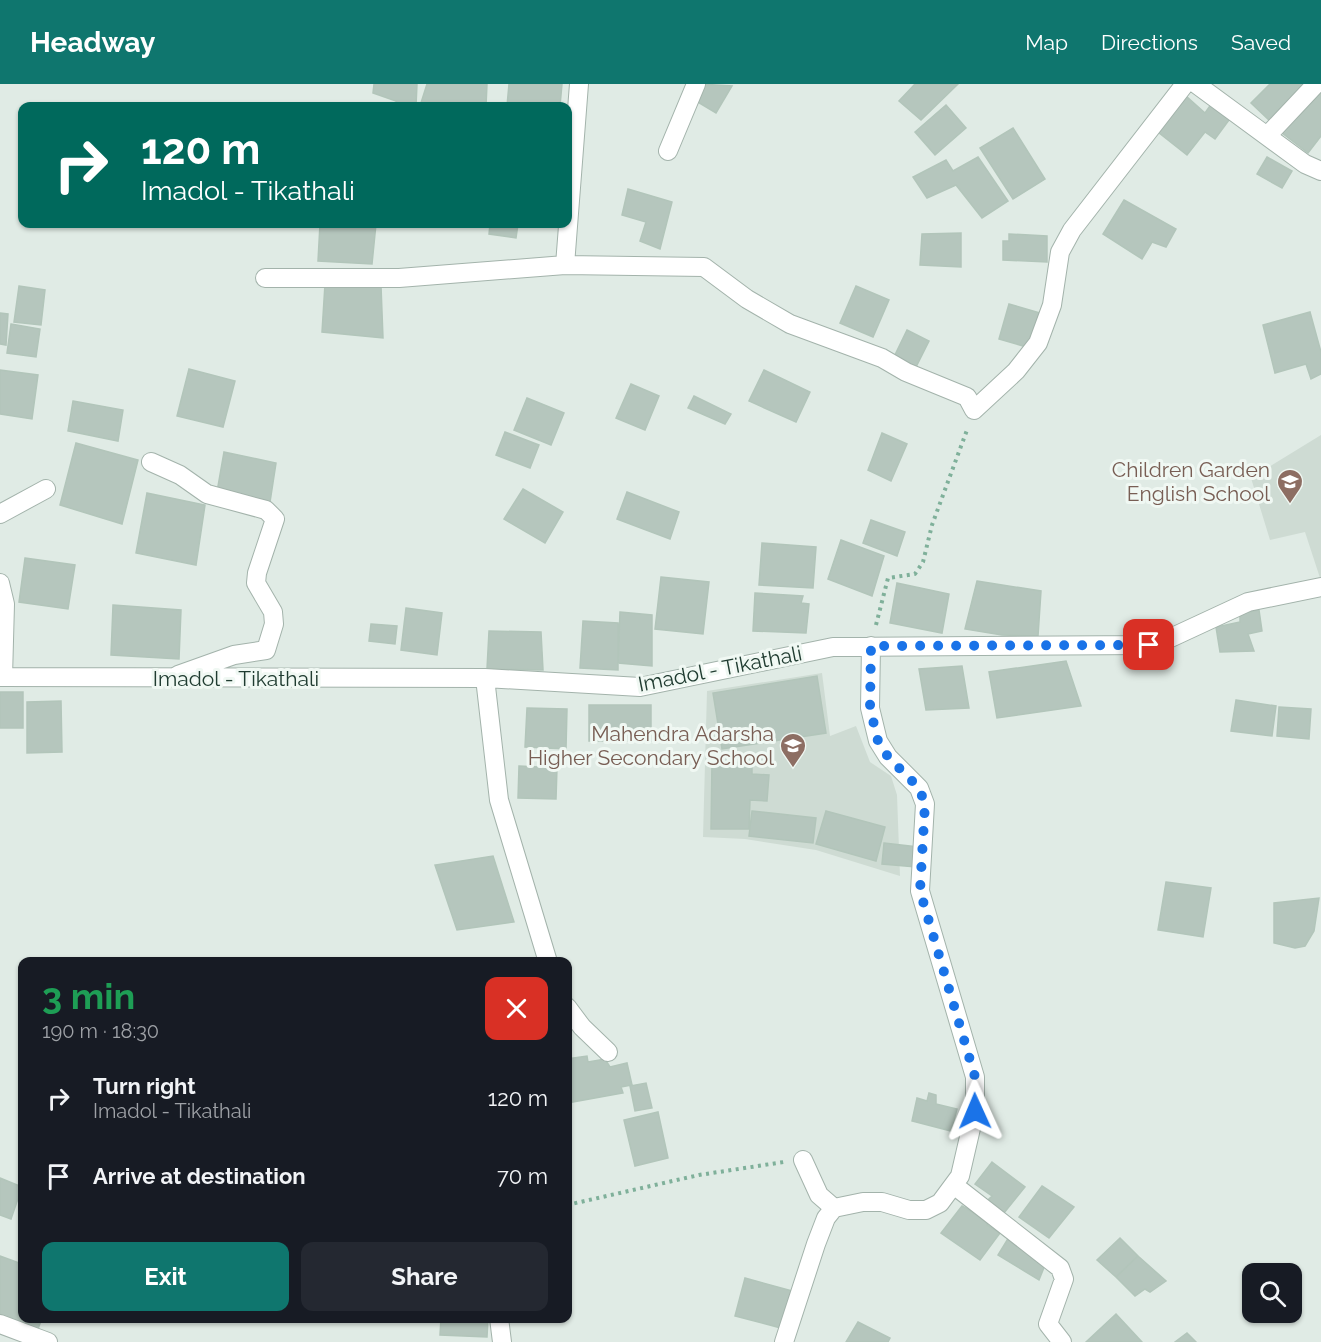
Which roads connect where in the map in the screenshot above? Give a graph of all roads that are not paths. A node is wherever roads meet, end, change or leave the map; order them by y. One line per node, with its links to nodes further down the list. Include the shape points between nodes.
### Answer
1 (579, 84): 9 (street)
2 (696, 84): 7 (street)
3 (1185, 84): 11 (street, via 1059,252 1053,305 1038,343 1016,371 974,410 966,397 882,358 790,324 704,267)
4 (1196, 84): 6 (street)
5 (1316, 84): 6 (street)
6 (1267, 136): 8 (street)
7 (668, 151)
8 (1321, 171)
9 (572, 174)
10 (568, 228): 11 (street)
11 (565, 264): 12 (street, via 399,278)
12 (265, 278)
13 (151, 462): 21 (street, via 207,494 267,510 275,519 256,573 256,583 273,612 274,624 266,650 234,655)
14 (46, 489): 15 (street)
15 (0, 514)
16 (0, 583): 19 (street, via 4,604)
17 (1321, 587): 18 (street, Imadol - Tikathali, via 1248,602 1149,645)
18 (871, 646): 20 (street, Imadol - Tikathali, via 833,647 640,687); 26 (street, via 870,708 878,741 919,788 925,804 920,891 975,1077 975,1111)
19 (2, 677): 21 (street, Imadol - Tikathali)
20 (485, 678): 21 (street, Imadol - Tikathali); 22 (street, via 499,800)
21 (165, 679)
22 (546, 957)
23 (572, 1014): 24 (street)
24 (608, 1052)
25 (804, 1160): 27 (street, via 819,1195)
26 (956, 1186): 27 (street, via 940,1203 926,1210 909,1210 882,1202); 33 (street, via 1060,1268 1064,1279 1048,1324)
27 (834, 1208): 32 (street, via 816,1244)
28 (500, 1323): 31 (street)
29 (0, 1324): 30 (street)
30 (48, 1342)
31 (502, 1342)
32 (784, 1342)
33 (1062, 1342)

